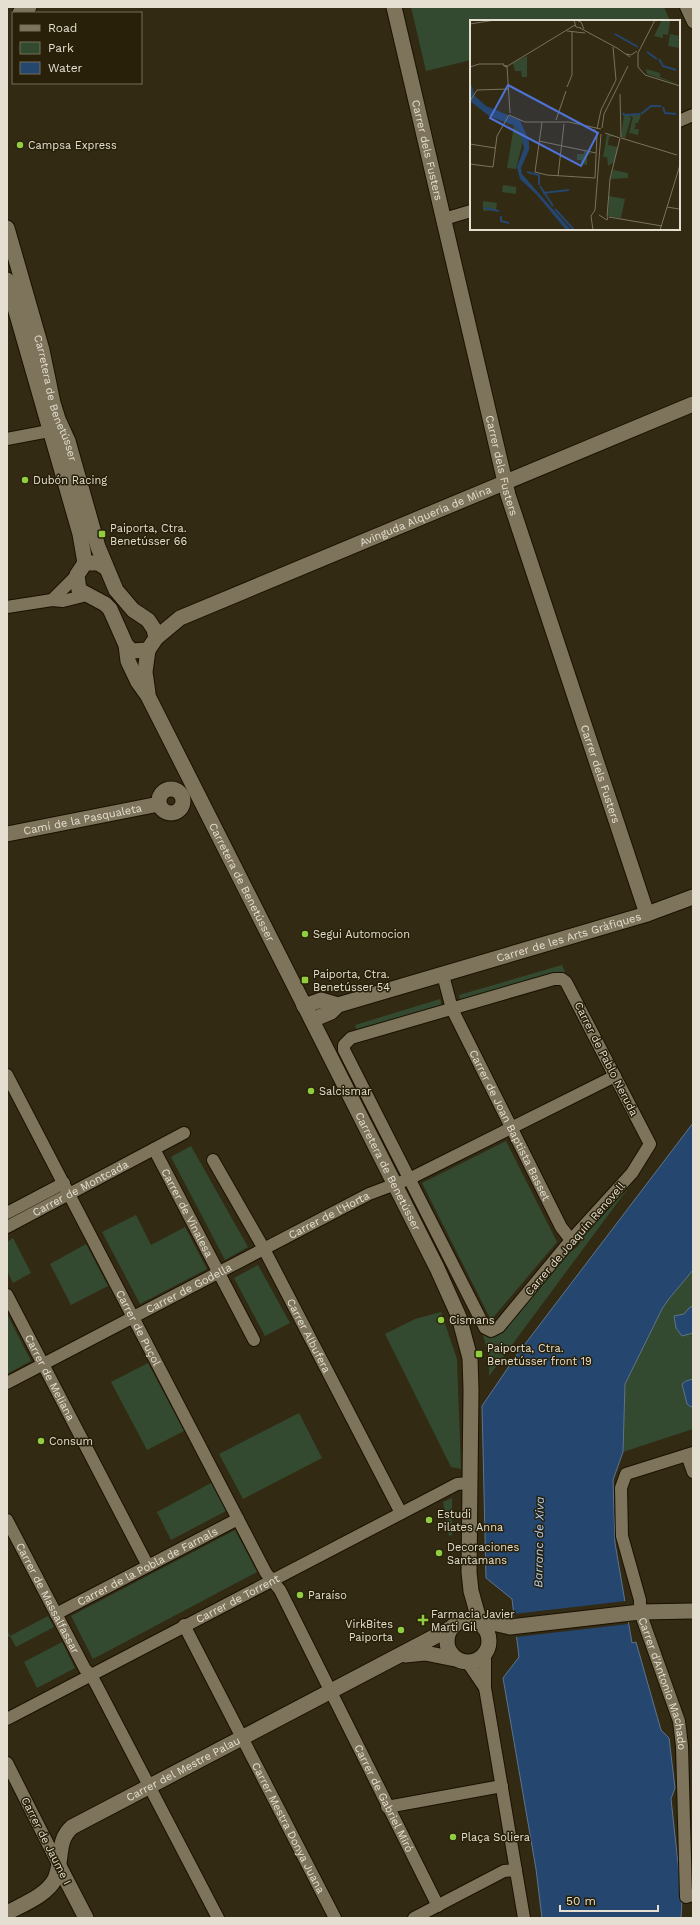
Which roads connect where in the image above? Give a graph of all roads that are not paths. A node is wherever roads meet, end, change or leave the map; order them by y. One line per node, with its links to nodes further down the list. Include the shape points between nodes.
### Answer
1 (394, 7): 7 (street, Carrer dels Fusters)
2 (686, 7): 3 (street)
3 (693, 22)
4 (693, 115): 5 (street)
5 (680, 121)
6 (470, 211): 7 (street)
7 (444, 219): 13 (street, Carrer dels Fusters)
8 (7, 228): 14 (street, Carretera de Benetússer, via 42,350 58,420 68,441)
9 (7, 280): 11 (street, Carretera de Benetússer)
10 (693, 404): 13 (street, Avinguda Alqueria de Mina)
11 (49, 431): 12 (street); 15 (street, Carretera de Benetússer, via 80,534)
12 (7, 439)
13 (505, 482): 19 (street, Avinguda Alqueria de Mina); 27 (street, Carrer dels Fusters)
14 (106, 568): 15 (street, via 98,563); 20 (street, Carretera de Benetússer, via 124,600)
15 (81, 569): 16 (street, Carretera de Benetússer, via 79,590); 17 (street)
16 (87, 595): 17 (street, via 62,601); 22 (street, Carretera de Benetússer, via 110,609)
17 (52, 600): 18 (street)
18 (7, 607)
19 (180, 618): 20 (street, Avinguda Alqueria de Mina); 21 (street, Avinguda Alqueria de Mina)
20 (148, 620): 21 (street, via 154,629)
21 (152, 644): 22 (street, via 132,651); 23 (street, Carretera de Benetússer, via 145,672)
22 (126, 645): 23 (street, Carretera de Benetússer, via 128,661)
23 (148, 696): 24 (street, Carretera de Benetússer)
24 (189, 793): 25 (street, Camí de la Pasqualeta, via 181,808 175,813 166,813 158,804); 30 (street, Carretera de Benetússer)
25 (7, 834)
26 (693, 896): 27 (street, Carrer de les Arts Gràfiques)
27 (647, 914): 28 (street, Carrer de les Arts Gràfiques)
28 (443, 974): 29 (street, Carrer de les Arts Gràfiques); 31 (street)
29 (338, 1005): 30 (street, Carrer de les Arts Gràfiques, via 321,1000); 32 (street, Carrer de les Arts Gràfiques, via 331,1012)
30 (304, 1006): 32 (street, Carretera de Benetússer)
31 (452, 1009): 34 (street, Carrer de Pablo Neruda, via 554,979 562,979 566,982); 35 (street, Carrer de Joan Baptista Basset); 40 (street, Carretera de Benetússer, via 351,1038 346,1042 344,1050)
32 (312, 1020): 41 (street, Carretera de Benetússer)
33 (7, 1075): 42 (street, Carrer de Puçol)
34 (614, 1076): 35 (street, Carrer de l'Horta); 37 (street, Carrer de Pablo Neruda)
35 (511, 1128): 40 (street, Carrer de l'Horta); 45 (street, Carrer de Joan Baptista Basset, via 561,1227)
36 (184, 1133): 38 (street, Carrer de Montcada)
37 (648, 1140): 45 (street, Carrer de Joaquín Renovell, via 648,1149 632,1173)
38 (154, 1149): 42 (street, Carrer de Montcada); 47 (street, Carrer de Vinalesa)
39 (214, 1160): 46 (street, Carrer Albufera)
40 (409, 1179): 41 (street, Carrer de l'Horta); 50 (street, Carretera de Benetússer, via 485,1328)
41 (394, 1184): 46 (street, Carrer de l'Horta, via 369,1194); 56 (street, Carretera de Benetússer, via 451,1297 466,1338 470,1358 471,1390)
42 (66, 1189): 43 (street, Carrer de Montcada); 44 (street, Carrer de Montcada); 49 (street, Carrer de Puçol)
43 (7, 1213)
44 (7, 1227)
45 (571, 1240): 50 (street, Carrer de Joaquín Renovell, via 499,1327)
46 (264, 1249): 47 (street, Carrer de Godella); 57 (street, Carrer Albufera)
47 (218, 1273): 49 (street, Carrer de Godella); 51 (street, Carrer de Vinalesa)
48 (7, 1295): 52 (street, Carrer de Meliana)
49 (133, 1317): 52 (street, Carrer de Godella); 58 (street, Carrer de Puçol)
50 (491, 1331)
51 (254, 1340)
52 (43, 1364): 53 (street, Carrer de Godella); 60 (street, Carrer de Meliana)
53 (7, 1383)
54 (690, 1454): 55 (street); 64 (street, Carrer d'Antonio Machado, via 626,1474 621,1488 622,1536 640,1600)
55 (693, 1472)
56 (469, 1483): 57 (street, Carrer de Torrent, via 457,1484); 62 (street, Carretera de Benetússer)
57 (401, 1513): 61 (street, Carrer de Torrent)
58 (238, 1519): 60 (street, Carrer de la Pobla de Farnals); 61 (street, Carrer de Puçol)
59 (7, 1520): 65 (street, Carrer de Massalfassar)
60 (148, 1566): 65 (street, Carrer de la Pobla de Farnals)
61 (272, 1580): 68 (street, Carrer de Torrent); 75 (street, Carrer de Gabriel Miró, via 280,1590)
62 (471, 1591): 66 (street, Carretera de Benetússer); 67 (street, Carretera de Benetússer)
63 (693, 1611): 64 (street)
64 (634, 1613): 69 (street); 78 (street, Carrer d'Antonio Machado)
65 (56, 1614): 73 (street, Carrer de Massalfassar, via 85,1669)
66 (456, 1624): 67 (street, via 473,1620); 71 (street, Carrer del Mestre Palau); 72 (street, Carretera de Benetússer, via 447,1641 448,1648)
67 (481, 1624): 69 (street, via 493,1623); 70 (street, Carretera de Benetússer, via 489,1634)
68 (184, 1626): 73 (street, Carrer de Torrent); 77 (street, Carrer Mestra Donya Juana)
69 (512, 1627): 70 (street)
70 (488, 1648): 72 (street, via 475,1662); 74 (street, Carretera de Benetússer)
71 (396, 1657): 72 (street, Carrer del Mestre Palau, via 425,1653); 75 (street, Carrer del Mestre Palau)
72 (462, 1661): 74 (street, Carretera de Benetússer)
73 (91, 1675): 76 (street, Carrer de Torrent); 81 (street, Carrer de Massalfassar)
74 (485, 1688): 80 (street, Carretera de Benetússer)
75 (332, 1691): 77 (street, Carrer del Mestre Palau); 82 (street, Carrer de Gabriel Miró)
76 (7, 1719)
77 (242, 1738): 81 (street, Carrer del Mestre Palau); 90 (street, Carrer Mestra Donya Juana)
78 (687, 1745): 85 (street, Carrer d'Antonio Machado)
79 (8, 1769): 83 (street, Carrer de Jaume I)
80 (502, 1786): 82 (street); 84 (street, Carretera de Benetússer)
81 (150, 1787): 83 (street, Carrer del Mestre Palau, via 68,1831 61,1845); 89 (street, Carrer de Massalfassar)
82 (388, 1807): 86 (street, Carrer de Gabriel Miró)
83 (59, 1866): 87 (street, Carrer del Mestre Palau, via 48,1888); 88 (street, Carrer de Jaume I)
84 (516, 1870): 86 (street, via 504,1871); 92 (street, Carretera de Benetússer)
85 (689, 1896)
86 (438, 1906): 91 (street)
87 (7, 1913)
88 (86, 1918)
89 (218, 1918)
90 (335, 1918)
91 (414, 1918)
92 (524, 1918)

